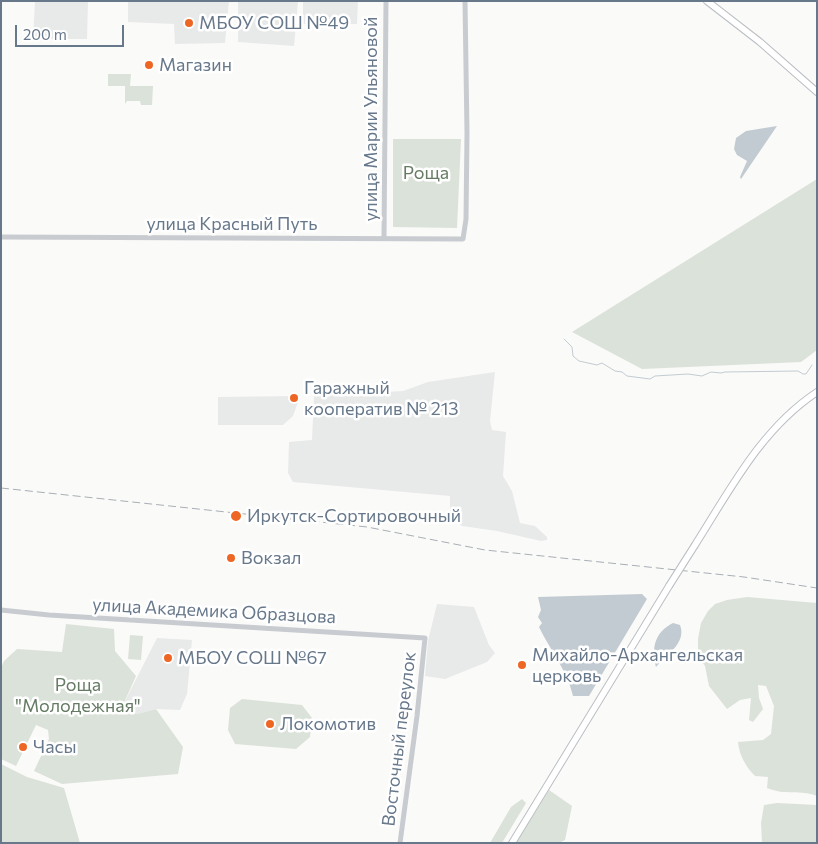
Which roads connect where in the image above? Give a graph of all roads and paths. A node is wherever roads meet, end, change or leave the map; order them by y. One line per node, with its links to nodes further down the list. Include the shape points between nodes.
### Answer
1 (386, 1): 6 (street, улица Марии Ульяновой)
2 (466, 1): 6 (street, улица Красный Путь, via 466,219 463,239)
3 (708, 1): 4 (main road)
4 (817, 92)
5 (1, 237): 6 (street, улица Красный Путь)
6 (384, 238)
7 (817, 392): 11 (main road, bridge, via 784,418 744,468)
8 (1, 610): 9 (street, улица Академика Образцова)
9 (425, 638): 10 (street, Восточный переулок)
10 (400, 843)
11 (512, 843)

